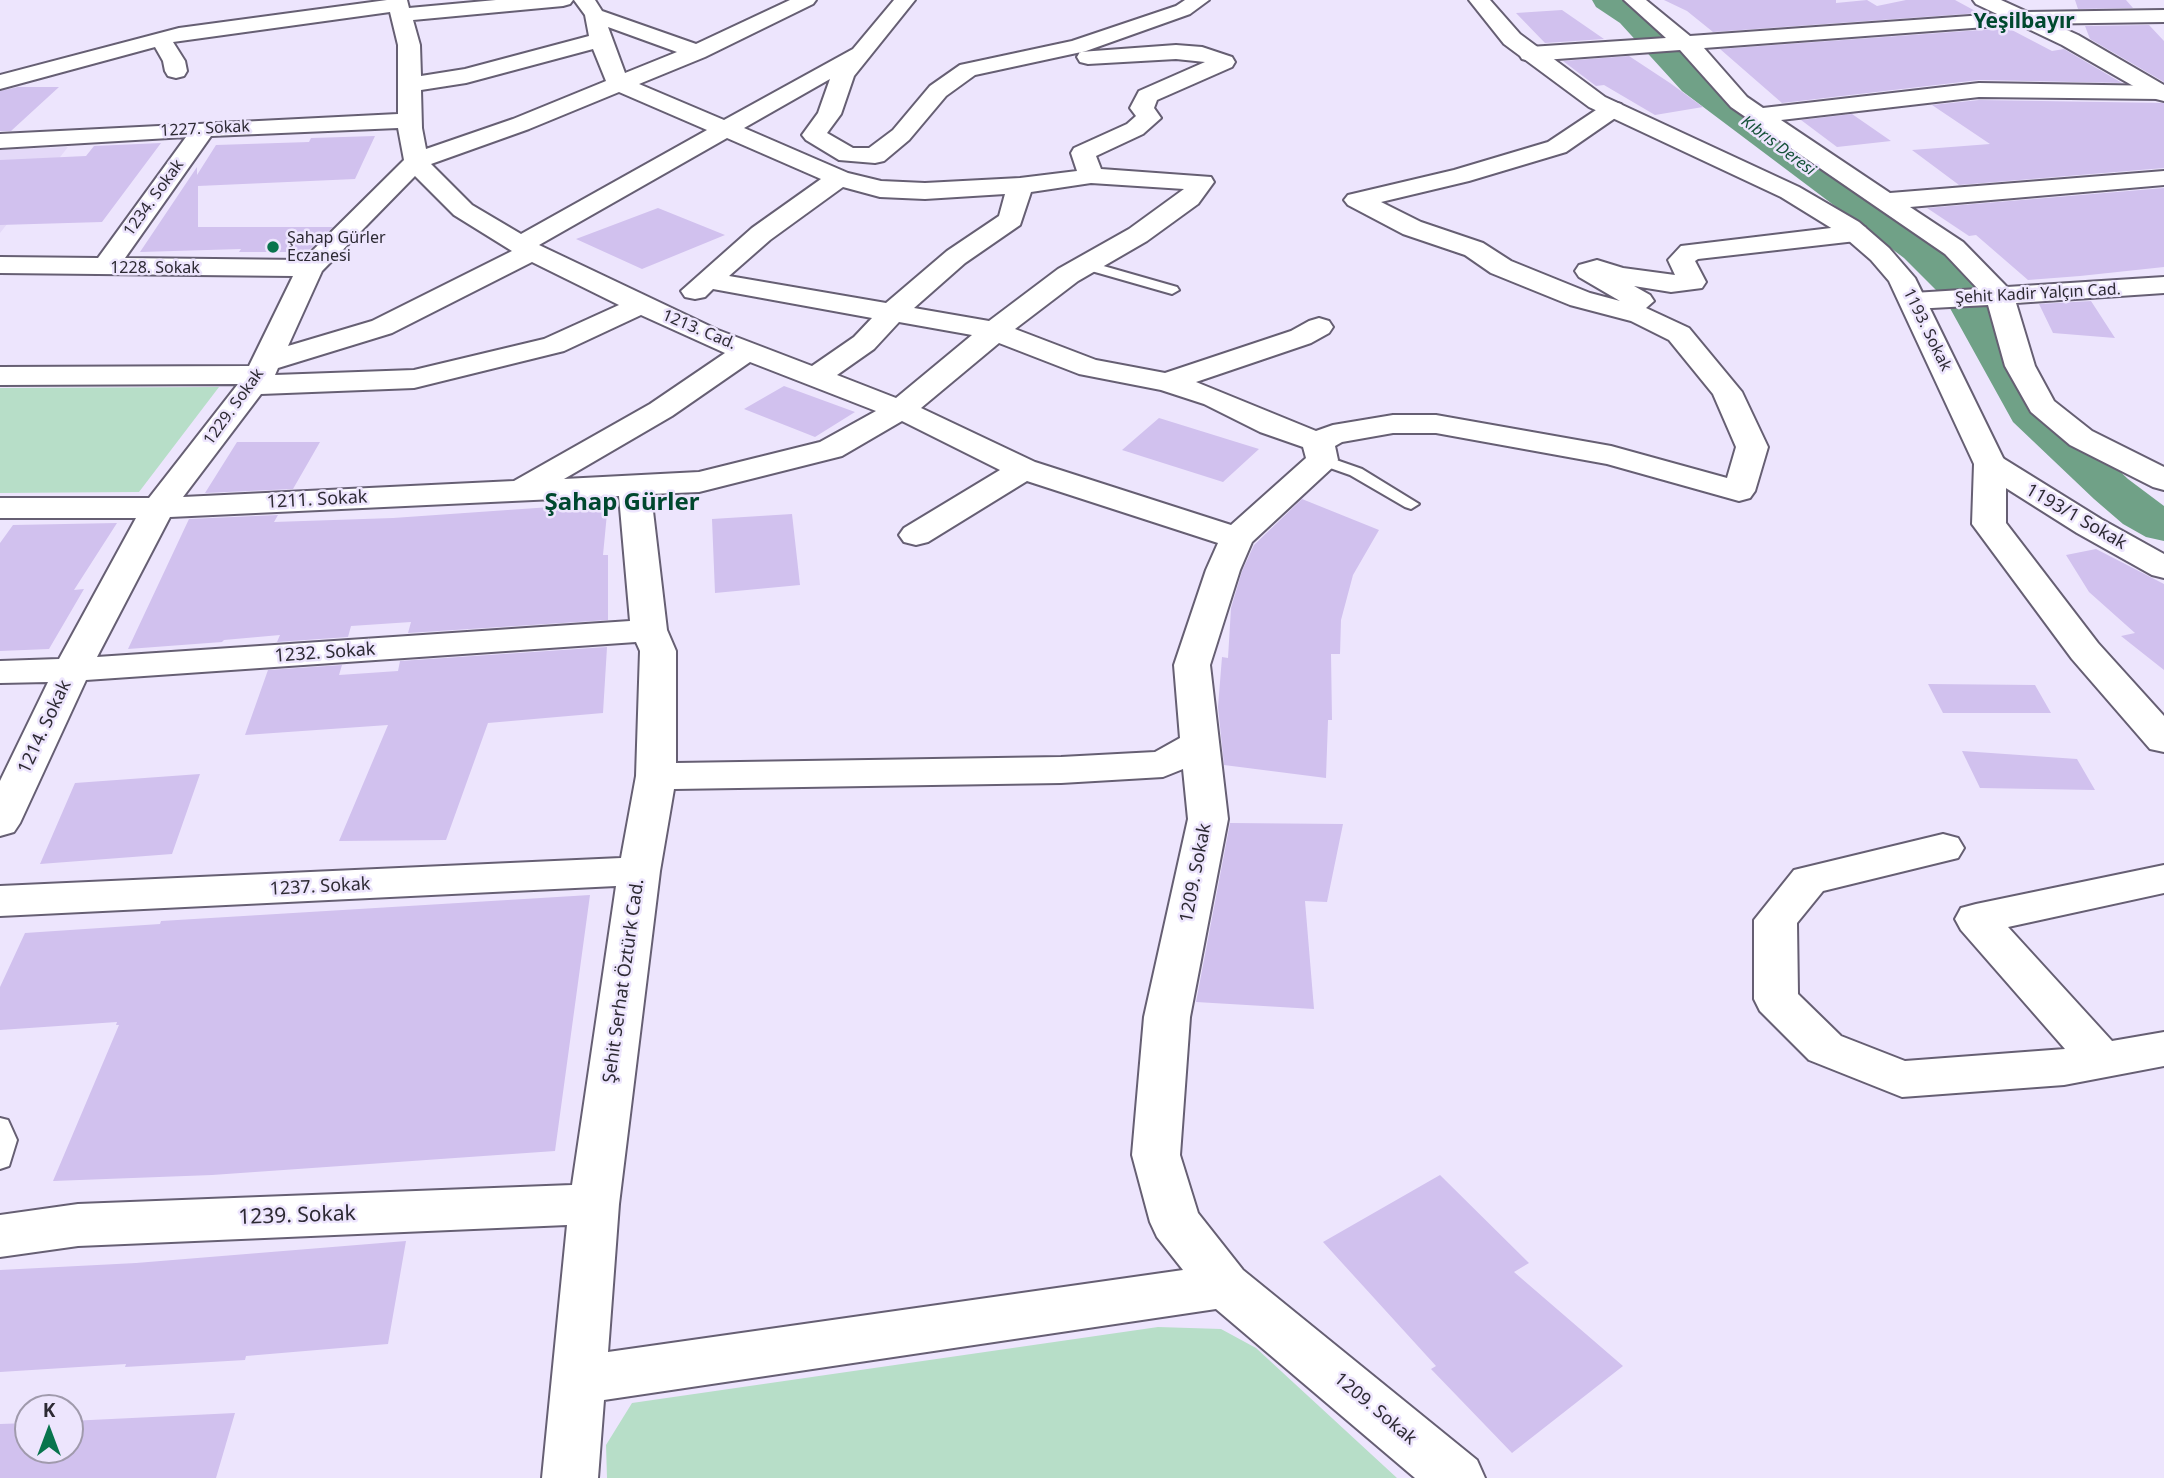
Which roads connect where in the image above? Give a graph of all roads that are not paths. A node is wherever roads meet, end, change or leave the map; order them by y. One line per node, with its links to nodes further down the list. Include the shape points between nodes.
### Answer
1 (561, 0): 8 (street)
2 (806, 0): 16 (street)
3 (905, 0): 17 (street)
4 (1199, 0): 15 (street, via 1128,30)
5 (1479, 0): 18 (street, 1193. Sokak)
6 (1634, 0): 14 (street)
7 (1983, 0): 11 (street)
8 (398, 7): 12 (street, via 240,24); 22 (street, via 409,45)
9 (589, 8): 13 (street); 16 (street)
10 (2164, 16): 11 (street)
11 (2026, 18): 14 (street); 23 (street)
12 (161, 38): 19 (street); 20 (street)
13 (600, 40): 21 (street); 22 (street, via 466,76)
14 (1685, 44): 18 (street); 25 (street, via 1739,102)
15 (1058, 51): 17 (street, via 968,70 938,91 901,135 875,156 848,155 814,135 829,114 843,75); 31 (street, via 1090,58 1176,52 1224,62 1147,96 1142,108 1149,118 1083,153)
16 (696, 52): 21 (street)
17 (860, 53): 27 (street)
18 (1530, 54): 24 (street, 1193. Sokak, via 1579,91)
19 (176, 71)
20 (0, 82)
21 (618, 83): 27 (street); 30 (street)
22 (409, 85): 26 (street)
23 (2162, 93): 25 (street, via 1979,90)
24 (1613, 109): 36 (street, 1193. Sokak, via 1790,192); 53 (street, via 1557,146 1460,176 1357,200 1412,228 1474,249 1501,267 1580,299 1641,315)
25 (1759, 115): 35 (street)
26 (410, 121): 28 (street, 1227. Sokak); 30 (street)
27 (726, 127): 33 (street); 37 (street)
28 (204, 129): 29 (street, 1227. Sokak); 40 (street, 1234. Sokak)
29 (0, 141)
30 (416, 161): 37 (street, 1213. Cad., via 463,210); 41 (street, 1229. Sokak)
31 (1091, 176): 34 (street); 39 (street, 1211. Sokak, via 1202,183 1189,199)
32 (2164, 177): 35 (street)
33 (839, 178): 34 (street, via 880,189 925,191); 42 (street)
34 (1020, 186): 50 (street, via 1011,220 956,257)
35 (1886, 201): 46 (street, via 1954,248)
36 (1856, 233): 48 (street, 1193. Sokak, via 1901,278); 53 (street, via 1690,251 1681,260 1692,282 1671,284 1597,268 1589,271 1644,303)
37 (526, 248): 49 (street, 1213. Cad.); 55 (street, via 382,327)
38 (0, 265): 40 (street, 1228. Sokak)
39 (1086, 265): 45 (lane); 52 (street, 1211. Sokak)
40 (104, 268): 41 (street, 1228. Sokak)
41 (310, 268): 55 (street, 1229. Sokak)
42 (707, 280): 49 (street); 50 (street)
43 (2164, 285): 44 (street, Şehit Kadir Yalçın Cad.)
44 (2128, 288): 46 (street, Şehit Kadir Yalçın Cad.); 47 (street)
45 (1172, 289)
46 (2000, 296): 48 (street, Şehit Kadir Yalçın Cad.); 63 (street, via 2020,366 2042,406 2081,438)
47 (2164, 298)
48 (1913, 301): 61 (street, 1193. Sokak)
49 (653, 310): 54 (street, 1213. Cad.); 55 (street, via 554,345 414,379)
50 (893, 312): 52 (street); 57 (street, via 864,343)
51 (1319, 327): 58 (street)
52 (995, 331): 58 (street, via 1089,368); 59 (street, 1211. Sokak)
53 (1679, 334): 60 (street, via 1727,392 1752,447 1739,491 1611,455 1436,424 1393,424 1333,434)
54 (747, 351): 57 (street, 1213. Cad.); 65 (street, via 662,410)
55 (259, 374): 56 (street); 68 (street, 1229. Sokak)
56 (0, 376)
57 (815, 377): 59 (street, 1213. Cad.)
58 (1167, 382): 60 (street, via 1215,398)
59 (900, 410): 62 (street, 1213. Cad.); 64 (street, 1211. Sokak, via 831,449 699,482)
60 (1320, 451): 66 (lane); 70 (street, 1209. Sokak)
61 (1990, 464): 71 (street, 1193/1 Sokak); 75 (street, 1193. Sokak, via 1989,524 2085,651)
62 (1024, 469): 69 (street); 70 (street, 1213. Cad.)
63 (2164, 480)
64 (634, 486): 65 (street, 1211. Sokak); 72 (street, Şehit Serhat Öztürk Cad.)
65 (521, 490): 68 (street, 1211. Sokak)
66 (1411, 504)
67 (0, 508): 68 (street, 1211. Sokak)
68 (158, 508): 73 (street, 1229. Sokak)
69 (916, 535)
70 (1237, 538): 76 (street, 1209. Sokak, via 1192,665)
71 (2164, 568)
72 (649, 630): 73 (street, 1232. Sokak); 77 (street, Şehit Serhat Öztürk Cad., via 658,651)
73 (72, 670): 74 (street, 1232. Sokak); 78 (street, 1214. Sokak)
74 (0, 672)
75 (2164, 740)
76 (1201, 743): 77 (street, via 1163,764 1061,770); 90 (street, 1209. Sokak, via 1208,819 1167,1017 1156,1155 1175,1222)
77 (656, 776): 80 (street, Şehit Serhat Öztürk Cad.)
78 (0, 823)
79 (1943, 848): 85 (street, via 1809,880 1775,920 1776,999 1825,1048 1902,1079)
80 (639, 871): 82 (street, 1237. Sokak); 88 (street, Şehit Serhat Öztürk Cad.)
81 (2148, 882): 83 (street); 85 (street, via 1976,919)
82 (0, 901)
83 (2164, 911)
84 (2164, 1049): 85 (street)
85 (2102, 1060)
86 (0, 1128): 87 (lane, via 5,1140)
87 (0, 1159)
88 (594, 1204): 89 (street, 1239. Sokak, via 78,1224); 91 (street, Şehit Serhat Öztürk Cad.)
89 (0, 1237)
90 (1225, 1286): 91 (street); 93 (street, 1209. Sokak)
91 (579, 1380): 92 (street, Şehit Serhat Öztürk Cad.)
92 (570, 1478)
93 (1457, 1478)

